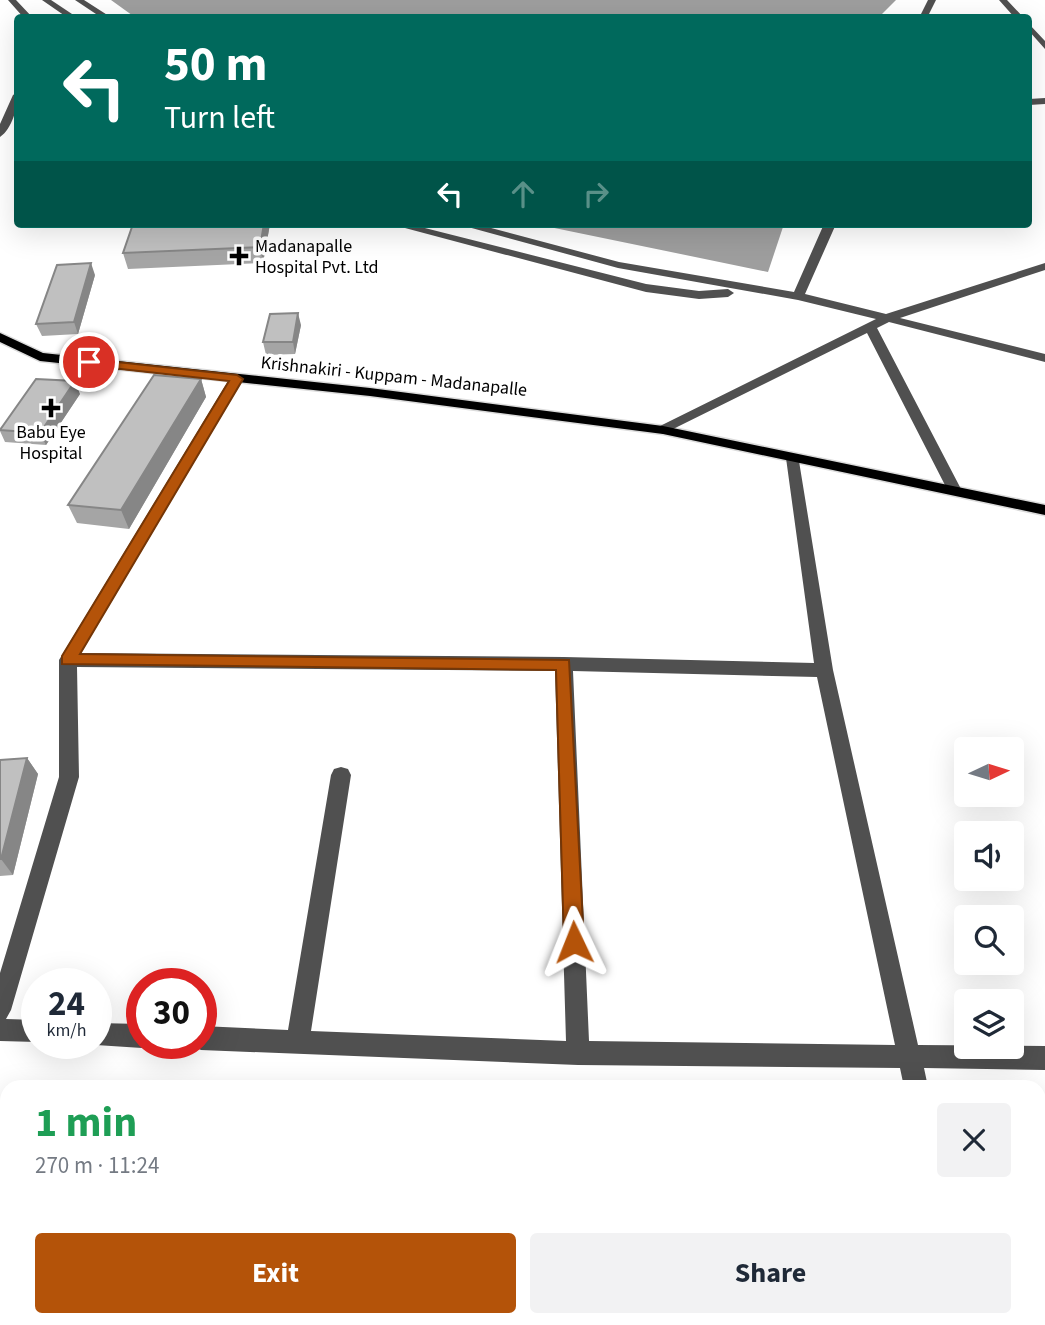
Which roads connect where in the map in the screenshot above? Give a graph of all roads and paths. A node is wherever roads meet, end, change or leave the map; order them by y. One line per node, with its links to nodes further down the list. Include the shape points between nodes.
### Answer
1 (12, 0): 5 (street)
2 (46, 0): 6 (street)
3 (79, 0): 7 (street)
4 (1003, 0): 8 (street)
5 (25, 14)
6 (68, 14)
7 (102, 14)
8 (1016, 14)
9 (1036, 30): 10 (street)
10 (1045, 46)
11 (14, 104): 12 (street)
12 (0, 134)
13 (412, 228): 17 (street, via 646,288 699,295)
14 (478, 228): 17 (street, via 618,265)
15 (828, 228): 18 (street)
16 (1045, 266): 19 (street)
17 (748, 288): 18 (street)
18 (798, 296): 19 (street)
19 (888, 318): 20 (street); 22 (street)
20 (870, 327): 24 (street); 26 (street)
21 (0, 337): 23 (main road, Krishnakiri - Kuppam - Madanapalle, via 40,357)
22 (1045, 358)
23 (237, 379): 24 (main road, Krishnakiri - Kuppam - Madanapalle); 28 (street)
24 (663, 430): 25 (main road, Krishnakiri - Kuppam - Madanapalle)
25 (793, 458): 26 (main road, Krishnakiri - Kuppam - Madanapalle); 30 (street)
26 (954, 489): 27 (main road, Krishnakiri - Kuppam - Madanapalle)
27 (1045, 510)
28 (68, 660): 29 (street); 32 (street, via 69,777)
29 (564, 664): 30 (street); 37 (street)
30 (824, 670): 38 (street)
31 (341, 775): 36 (street)
32 (0, 1010)
33 (0, 1030): 34 (street)
34 (21, 1031)
35 (217, 1039): 36 (street)
36 (298, 1042): 37 (street)
37 (578, 1053): 38 (street)
38 (909, 1055): 39 (street); 40 (street)
39 (1045, 1058)
40 (914, 1080)

